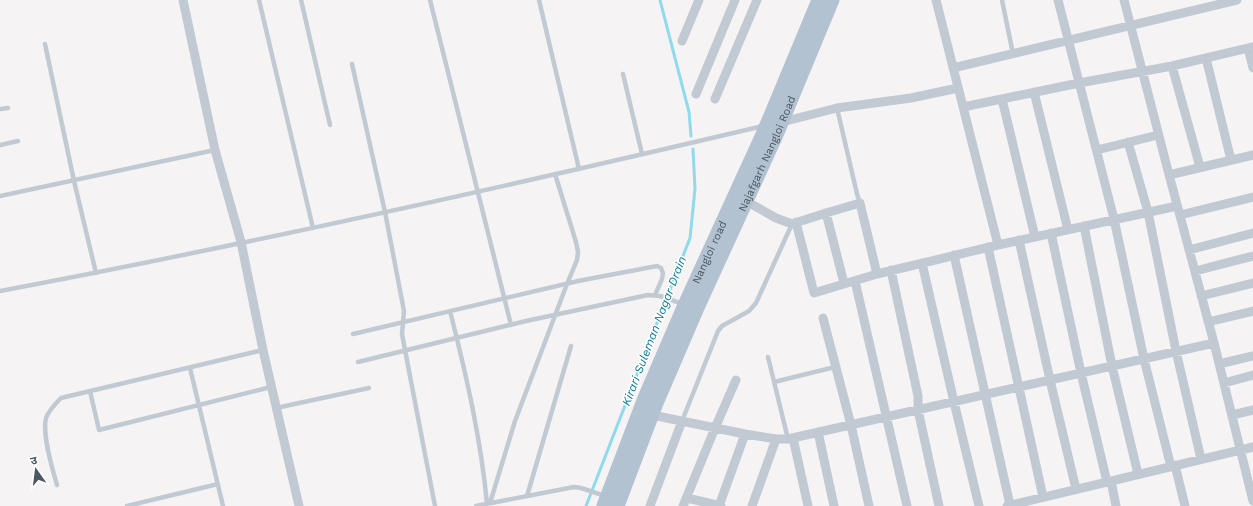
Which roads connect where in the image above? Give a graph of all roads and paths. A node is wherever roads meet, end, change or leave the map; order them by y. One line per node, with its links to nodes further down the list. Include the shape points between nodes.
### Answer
1 (182, 0): 45 (street)
2 (259, 0): 67 (lane)
3 (301, 0): 40 (lane)
4 (430, 0): 55 (lane)
5 (539, 0): 51 (lane)
6 (699, 0): 17 (street)
7 (735, 0): 32 (street)
8 (757, 0): 33 (street)
9 (819, 0): 39 (main road, Nangloi road)
10 (832, 0): 39 (main road, Najafgarh Nangloi Road)
11 (936, 0): 25 (street)
12 (1002, 0): 21 (lane)
13 (1058, 0): 18 (street)
14 (1124, 0): 16 (street)
15 (1237, 0): 16 (street)
16 (1130, 26): 18 (street); 27 (street)
17 (682, 40)
18 (1069, 40): 21 (street); 29 (street)
19 (46, 44): 54 (lane)
20 (1251, 47): 22 (street); 26 (street)
21 (1013, 54): 25 (street)
22 (1206, 58): 24 (street); 49 (street)
23 (352, 64): 61 (lane)
24 (1172, 66): 27 (street); 50 (street)
25 (954, 68): 30 (street)
26 (1253, 68)
27 (1142, 72): 29 (street); 41 (street)
28 (623, 74): 47 (lane)
29 (1080, 83): 31 (street); 46 (street)
30 (958, 88): 35 (street); 37 (street, via 911,98)
31 (1034, 92): 34 (street); 68 (street)
32 (696, 94)
33 (715, 99)
34 (1002, 99): 35 (street); 71 (street)
35 (963, 107): 74 (street)
36 (8, 108): 38 (lane)
37 (837, 108): 39 (street); 59 (lane)
38 (0, 109)
39 (775, 123): 47 (lane); 58 (main road, Najafgarh Nangloi Road); 92 (main road, Nangloi road)
40 (330, 125)
41 (1158, 135): 43 (street); 53 (street)
42 (18, 141): 44 (lane)
43 (1128, 142): 46 (street); 63 (street)
44 (0, 145)
45 (215, 150): 54 (lane); 73 (street)
46 (1097, 150): 64 (street)
47 (642, 154): 51 (lane)
48 (1253, 155): 49 (street)
49 (1231, 160): 50 (street)
50 (1200, 167): 53 (street)
51 (579, 169): 52 (lane)
52 (555, 174): 55 (lane); 87 (lane, via 578,252)
53 (1169, 175): 60 (street)
54 (74, 181): 56 (lane); 82 (lane)
55 (478, 192): 61 (lane); 91 (lane)
56 (0, 196)
57 (1253, 197): 60 (street)
58 (746, 201): 65 (street, via 776,218); 131 (main road, Najafgarh Nangloi Road)
59 (860, 203): 62 (street); 83 (street)
60 (1178, 210): 63 (street); 76 (street)
61 (385, 212): 67 (lane); 97 (lane, via 404,311)
62 (826, 212): 65 (street); 85 (street)
63 (1148, 212): 64 (street); 106 (street)
64 (1114, 219): 66 (street); 109 (street)
65 (794, 223): 85 (street, via 814,293); 134 (lane, via 756,303 749,311 722,326 718,331)
66 (1084, 226): 68 (street); 112 (street)
67 (313, 228): 73 (lane)
68 (1068, 230): 69 (street)
69 (1051, 233): 71 (street); 115 (street)
70 (1253, 233): 76 (street)
71 (1035, 237): 72 (street)
72 (1019, 240): 74 (street); 118 (street)
73 (241, 242): 82 (lane); 104 (street)
74 (998, 245): 75 (street)
75 (988, 247): 77 (street); 122 (street)
76 (1189, 250): 81 (street)
77 (954, 255): 79 (street); 125 (street)
78 (1253, 256): 81 (street)
79 (922, 263): 80 (street); 126 (street)
80 (891, 270): 83 (street); 129 (street, via 918,396)
81 (1194, 271): 90 (street)
82 (96, 273): 88 (lane)
83 (877, 274): 84 (street)
84 (855, 281): 85 (street); 133 (street)
85 (844, 283)
86 (1253, 283): 90 (street)
87 (567, 284): 89 (lane, via 657,266 663,273); 91 (lane); 95 (lane)
88 (0, 291)
89 (658, 295): 92 (lane); 95 (lane)
90 (1201, 296): 98 (street)
91 (504, 298): 93 (lane); 99 (lane)
92 (680, 303): 152 (main road, Nangloi road)
93 (450, 311): 97 (lane); 101 (lane)
94 (1253, 311): 98 (street)
95 (556, 314): 99 (lane); 156 (lane, via 515,421)
96 (823, 318): 113 (street)
97 (403, 322): 100 (lane); 105 (lane)
98 (1208, 322): 102 (street)
99 (511, 325): 101 (lane)
100 (353, 334)
101 (457, 338): 105 (lane); 156 (lane, via 478,434)
102 (1214, 343): 106 (street); 111 (street)
103 (571, 346): 150 (lane)
104 (263, 350): 114 (lane); 121 (street)
105 (405, 350): 110 (lane); 160 (lane)
106 (1176, 351): 109 (street); 143 (street)
107 (1253, 356): 111 (street)
108 (768, 357): 119 (lane)
109 (1144, 359): 112 (street); 144 (street)
110 (358, 362)
111 (1219, 364): 120 (street)
112 (1112, 366): 115 (street); 145 (street)
113 (835, 367): 119 (lane); 135 (street)
114 (190, 368): 124 (lane); 127 (lane)
115 (1081, 373): 118 (street); 146 (street)
116 (1253, 375): 120 (street)
117 (736, 380): 136 (street)
118 (1050, 380): 122 (street); 149 (street)
119 (774, 382): 140 (lane)
120 (1224, 383): 132 (street)
121 (272, 387): 127 (lane); 128 (street)
122 (1018, 387): 125 (street); 151 (street)
123 (369, 388): 128 (lane)
124 (90, 391): 127 (lane, via 99,430); 148 (lane, via 61,398 46,417 46,439)
125 (986, 394): 126 (street); 171 (street)
126 (954, 402): 129 (street); 170 (street)
127 (199, 405): 147 (lane)
128 (276, 408): 159 (street)
129 (918, 410): 133 (street); 169 (street)
130 (1253, 410): 132 (street)
131 (652, 415): 134 (street); 152 (main road, Najafgarh Nangloi Road)
132 (1232, 415): 142 (street)
133 (886, 417): 135 (street); 168 (street)
134 (682, 421): 136 (street); 162 (street)
135 (851, 425): 137 (street); 167 (street)
136 (715, 428): 138 (street); 154 (street)
137 (818, 432): 140 (street); 166 (street)
138 (745, 434): 139 (street); 163 (street)
139 (776, 439): 140 (street); 164 (street)
140 (790, 439): 165 (street)
141 (1253, 447): 142 (street)
142 (1240, 450): 143 (street); 153 (street)
143 (1201, 459): 144 (street)
144 (1173, 466): 145 (street); 173 (street)
145 (1138, 474): 146 (street)
146 (1109, 481): 149 (street); 172 (street)
147 (218, 484): 157 (lane); 158 (lane)
148 (57, 485)
149 (1076, 489): 151 (street)
150 (527, 496): 152 (lane, via 574,487); 156 (lane)
151 (1043, 497): 155 (street)
152 (606, 500)
153 (1253, 500)
154 (685, 502): 163 (street)
155 (1031, 503): 171 (street)
156 (489, 504): 161 (lane)
157 (127, 506)
158 (223, 506)
159 (300, 506)
160 (435, 506)
161 (476, 506)
162 (650, 506)
163 (720, 506)
164 (752, 506)
165 (808, 506)
166 (834, 506)
167 (869, 506)
168 (907, 506)
169 (939, 506)
170 (979, 506)
171 (1009, 506)
172 (1116, 506)
173 (1184, 506)

